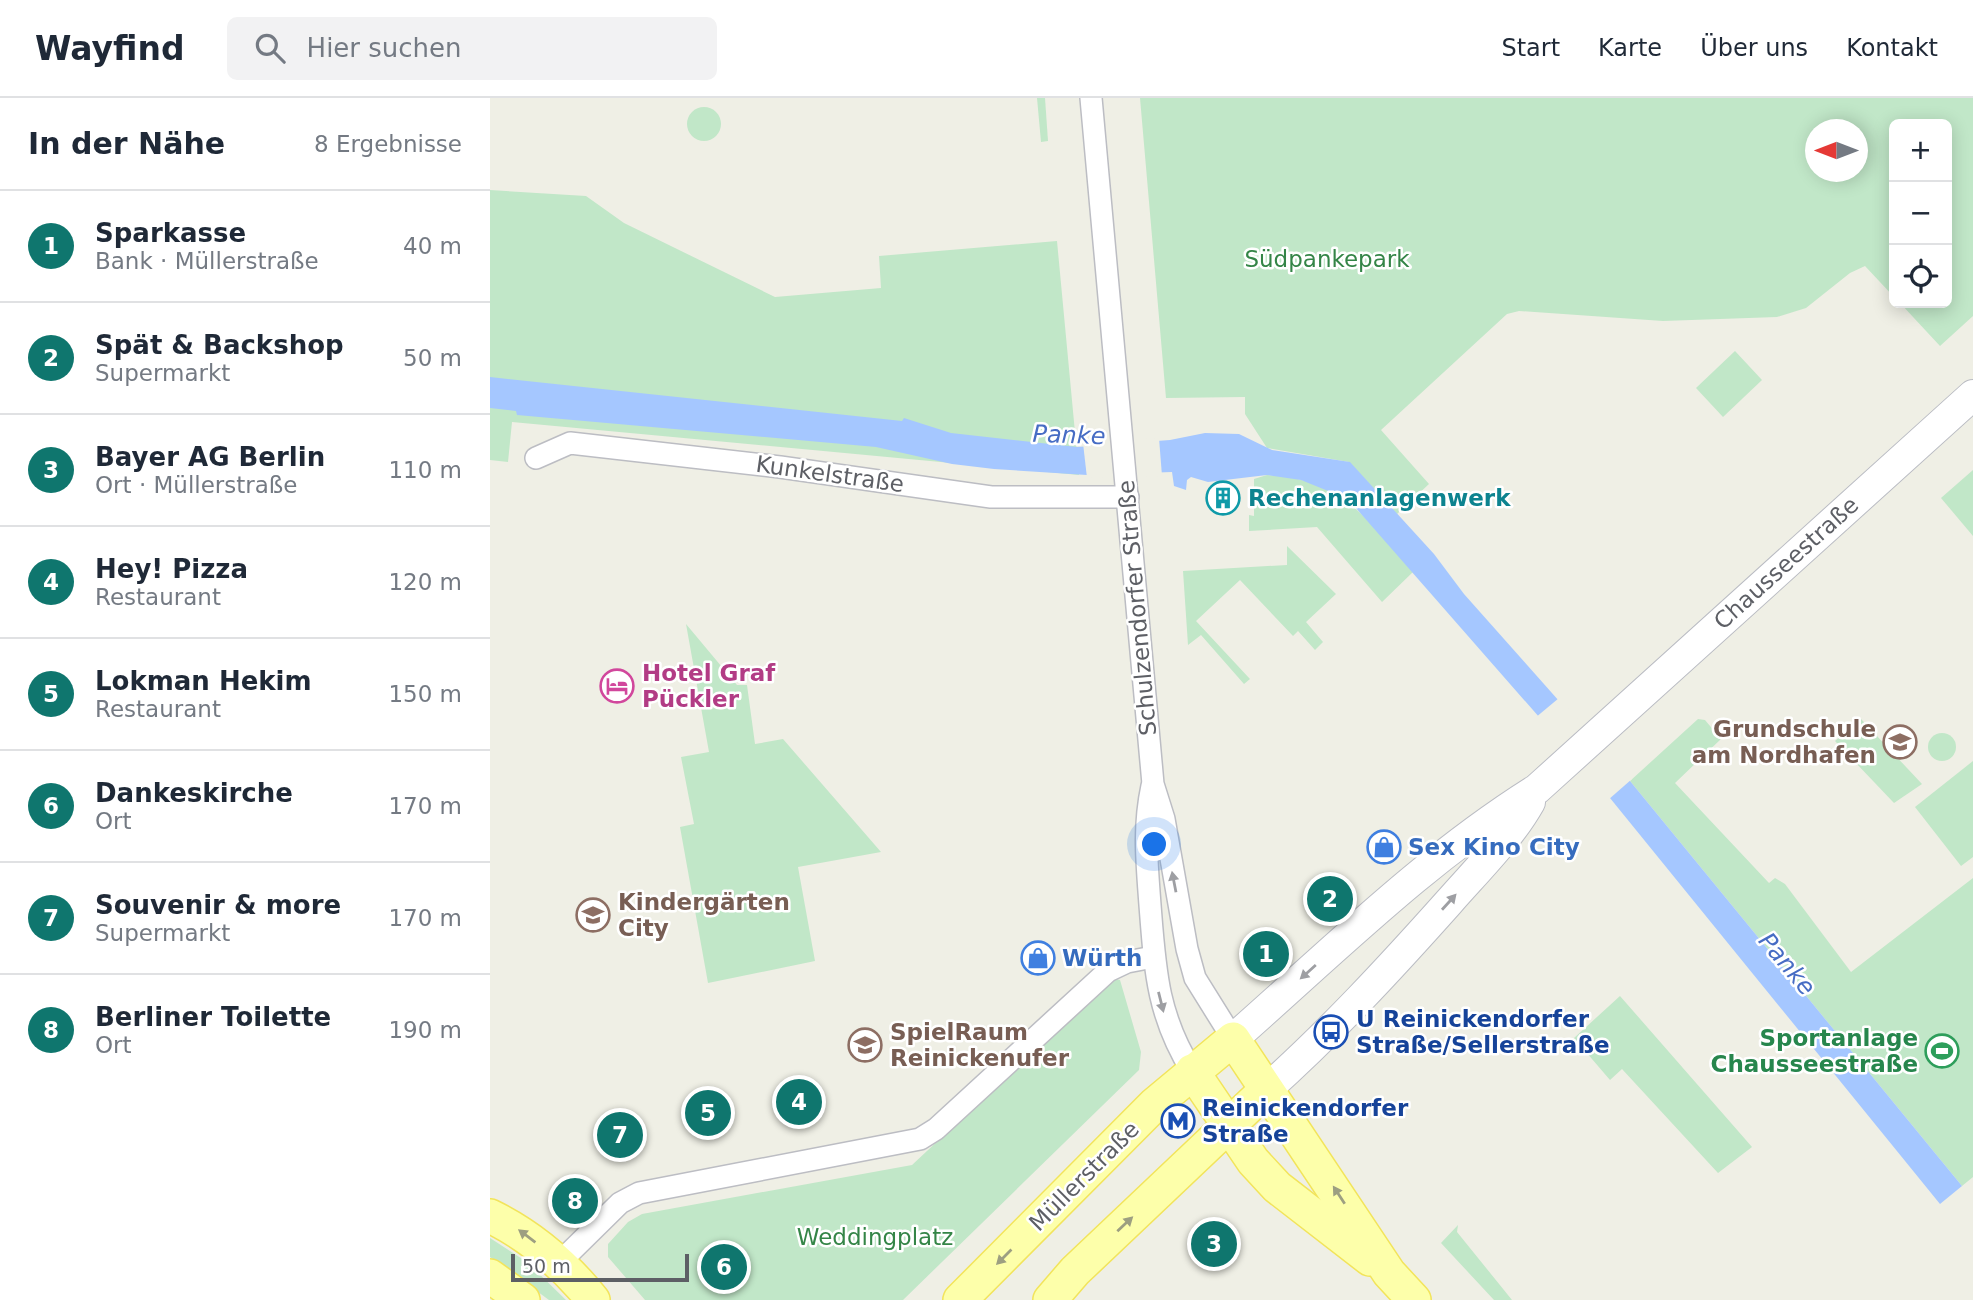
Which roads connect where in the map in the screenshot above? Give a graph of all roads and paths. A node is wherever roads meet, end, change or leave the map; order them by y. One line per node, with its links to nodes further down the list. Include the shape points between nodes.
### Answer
1 (1091, 98): 4 (street, Schulzendorfer Straße)
2 (1972, 399): 5 (main road, Chausseestraße)
3 (536, 458): 4 (street, Kunkelstraße, via 570,443 991,497)
4 (1127, 489): 6 (street, Schulzendorfer Straße)
5 (1584, 747): 7 (main road, Müllerstraße)
6 (1153, 784): 8 (street, Schulzendorfer Straße, via 1145,820); 9 (street, Schulzendorfer Straße, one-way to 6, via 1195,978)
7 (1537, 789): 9 (main road, Müllerstraße, one-way to 9, via 1379,908); 11 (main road, Müllerstraße, one-way to 7, via 1331,1031 1403,953 1500,844)
8 (1153, 957): 10 (street, Schulzendorfer Straße, one-way to 10, via 1166,1019); 14 (street, via 1108,971 920,1139 639,1193 620,1203)
9 (1233, 1039): 10 (main road, Müllerstraße); 11 (main road)
10 (1192, 1071): 12 (main road); 17 (main road, Müllerstraße, one-way to 17)
11 (1266, 1090): 12 (main road, Müllerstraße); 15 (main road, one-way to 11)
12 (1228, 1125): 15 (main road, via 1277,1187); 18 (main road, Müllerstraße, one-way to 12)
13 (490, 1216): 14 (main road, one-way to 13, via 517,1229)
14 (559, 1263): 16 (main road)
15 (1389, 1273): 19 (main road)
16 (593, 1300)
17 (960, 1300)
18 (1050, 1300)
19 (1414, 1300)

